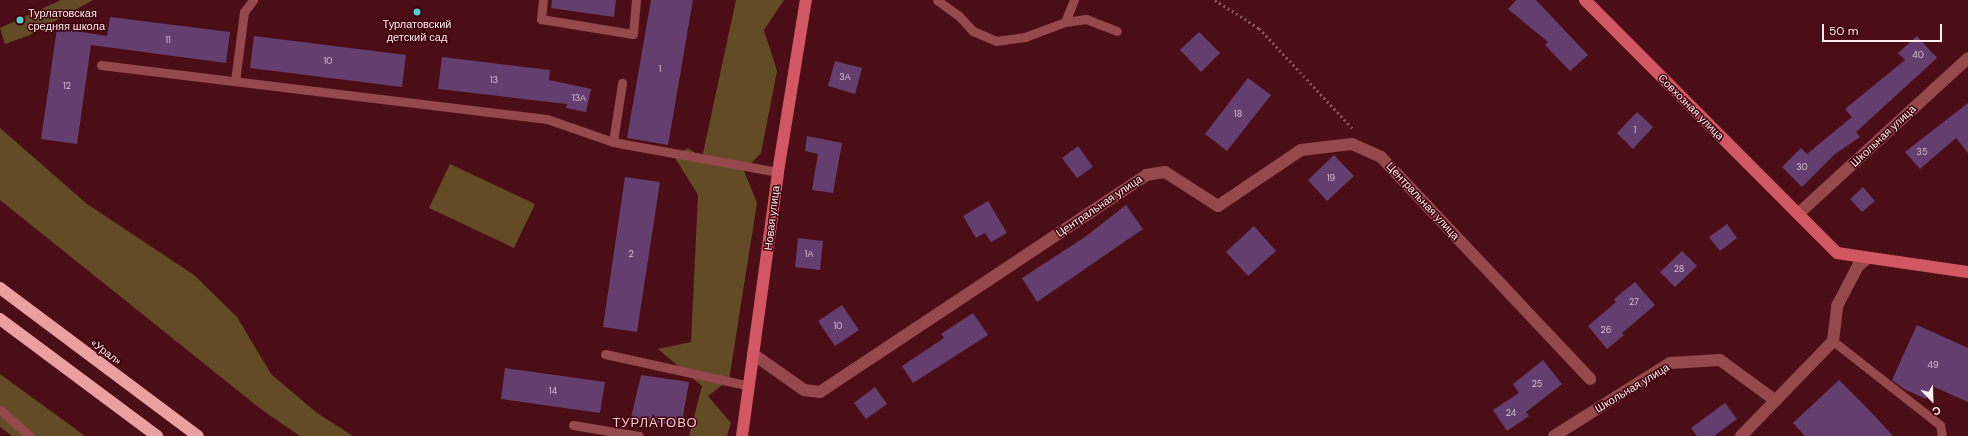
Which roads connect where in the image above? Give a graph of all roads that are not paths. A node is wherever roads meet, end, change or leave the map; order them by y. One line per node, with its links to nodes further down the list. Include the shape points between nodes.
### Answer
1 (253, 0): 12 (lane, via 244,12)
2 (543, 0): 3 (lane, via 541,19 633,34)
3 (636, 0)
4 (806, 0): 15 (street, Новая улица)
5 (937, 0): 8 (lane, via 958,15 973,31 996,42 1025,37)
6 (1074, 0): 8 (lane)
7 (1585, 0): 16 (street, Совхозная улица)
8 (1065, 22): 9 (lane, via 1086,19)
9 (1117, 31)
10 (1968, 58): 16 (street, Школьная улица)
11 (101, 65): 12 (lane)
12 (235, 81): 14 (lane, via 547,119)
13 (622, 83): 14 (lane)
14 (613, 142): 15 (lane)
15 (778, 172): 23 (street, Новая улица)
16 (1798, 214): 17 (street, Совхозная улица, via 1837,253)
17 (1868, 258): 18 (street, Совхозная улица); 21 (street, via 1858,266 1837,306)
18 (1968, 272)
19 (0, 288): 31 (highway, «Урал»)
20 (0, 319): 30 (highway)
21 (1834, 341): 26 (street); 36 (lane, via 1940,425)
22 (605, 354): 25 (lane)
23 (753, 354): 24 (street, Центральная улица, via 804,390 820,392 1146,175 1165,172 1218,206 1301,150 1352,144 1381,157); 25 (street, Новая улица)
24 (1590, 380)
25 (750, 386): 33 (street, Новая улица)
26 (1776, 401): 34 (street, Школьная улица, via 1720,360 1670,364); 35 (street)
27 (0, 410): 29 (lane)
28 (573, 425): 32 (lane)
29 (30, 436)
30 (157, 436)
31 (198, 436)
32 (639, 436)
33 (742, 436)
34 (1554, 436)
35 (1741, 436)
36 (1942, 436)

